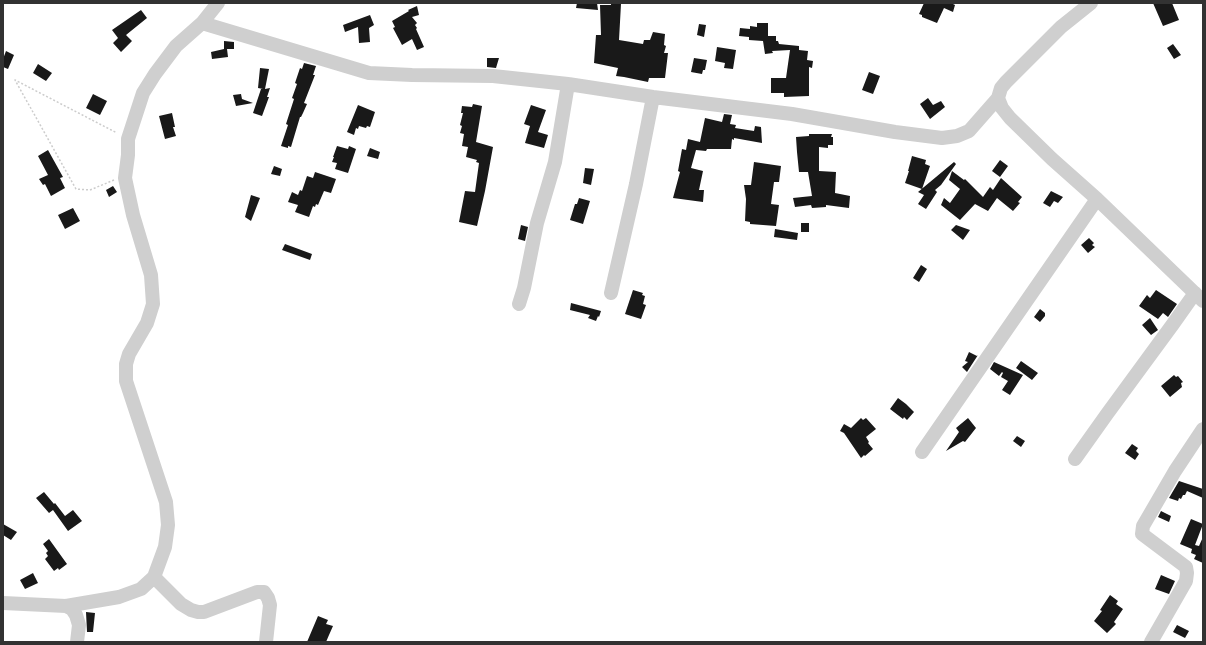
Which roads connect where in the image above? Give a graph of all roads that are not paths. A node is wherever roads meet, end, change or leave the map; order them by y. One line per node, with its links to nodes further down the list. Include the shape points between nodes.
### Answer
1 (218, 3): 3 (street)
2 (1091, 3): 6 (street, via 1019,67 1001,88)
3 (202, 23): 4 (street, via 369,73 494,76); 14 (street, via 176,46 151,80 143,93 128,139 125,178 151,275 153,304 148,323 129,354 126,381 166,502 168,525 165,547)
4 (568, 84): 5 (street); 10 (street, via 555,162 537,223 524,288)
5 (653, 97): 6 (street, via 792,114 942,138 969,131); 8 (street)
6 (998, 98): 7 (street, via 1010,118)
7 (1097, 199): 9 (street); 12 (street)
8 (611, 293)
9 (1199, 297): 13 (street, via 1173,324)
10 (518, 304)
11 (1203, 429): 19 (street, via 1143,526 1142,534 1186,567 1187,573 1186,580)
12 (922, 452)
13 (1075, 459)
14 (154, 577): 16 (street, via 141,589 119,597); 18 (street, via 181,604 198,612 257,592 264,592 270,605)
15 (3, 603): 16 (street)
16 (66, 606): 17 (street, via 76,615 79,625)
17 (77, 642)
18 (266, 642)
19 (1151, 642)

